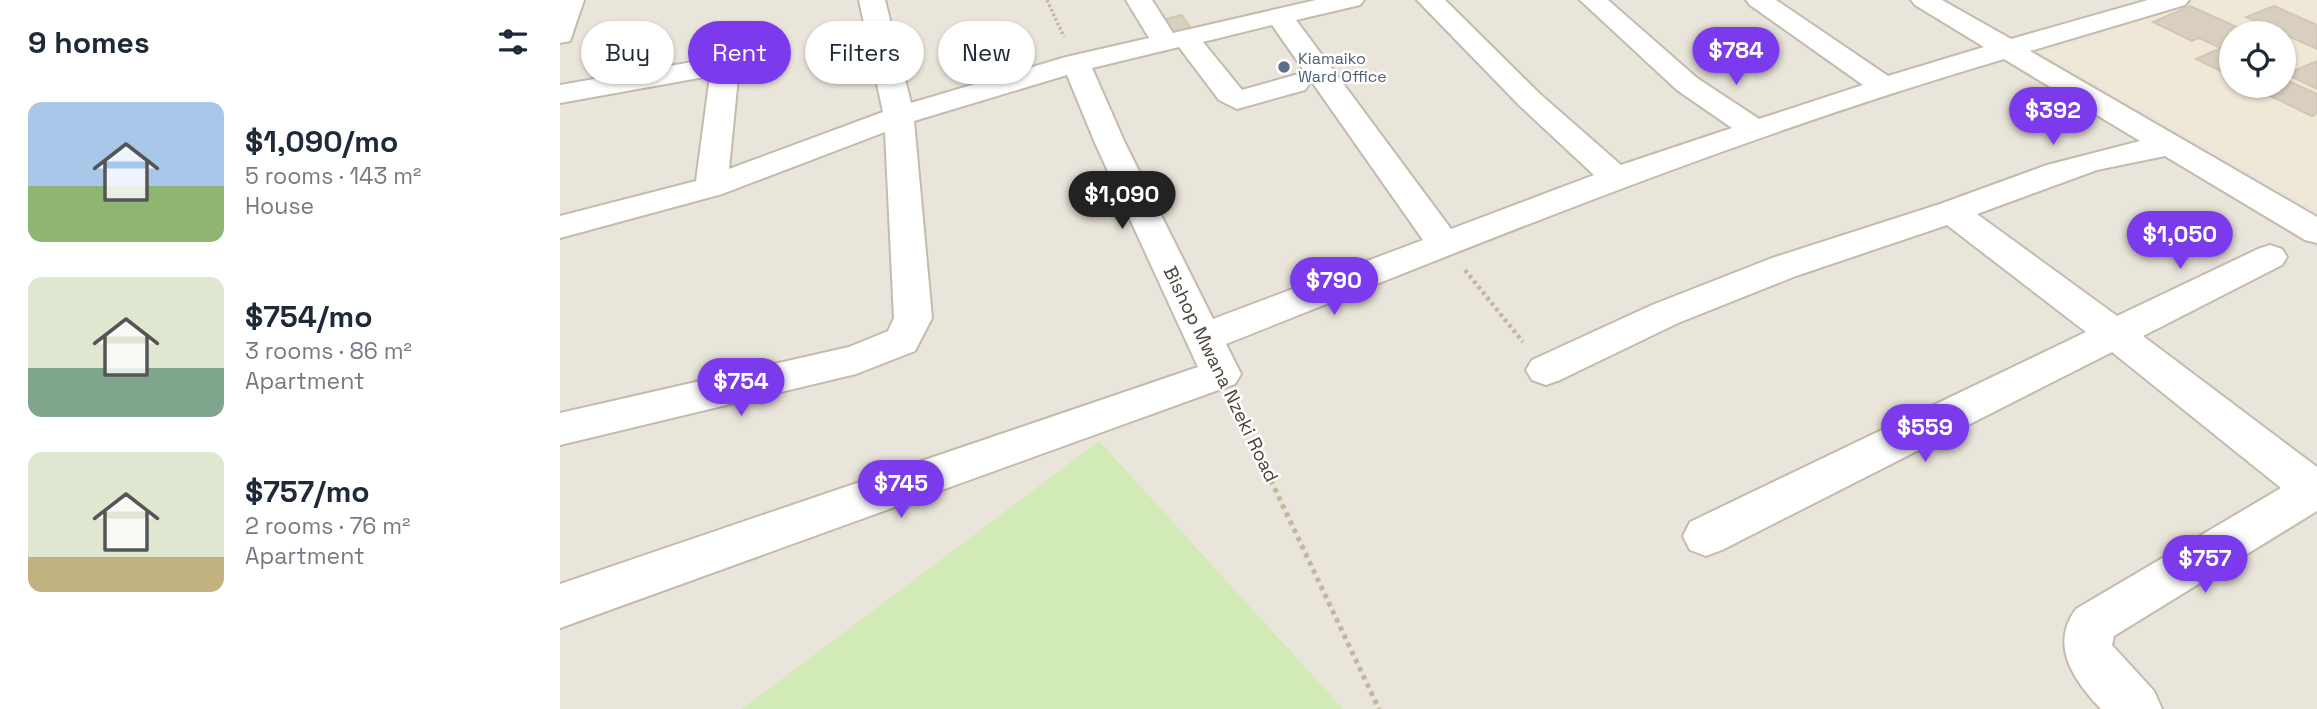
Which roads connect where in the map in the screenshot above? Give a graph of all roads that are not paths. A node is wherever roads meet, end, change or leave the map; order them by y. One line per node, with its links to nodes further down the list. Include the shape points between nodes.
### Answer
1 (571, 0): 11 (street)
2 (872, 0): 18 (street)
3 (1139, 0): 12 (street)
4 (1351, 0): 10 (street)
5 (1430, 0): 21 (street)
6 (1593, 0): 19 (street, via 1687,84)
7 (1759, 0): 16 (street)
8 (1924, 0): 13 (street)
9 (2176, 0): 13 (street)
10 (1259, 12): 12 (street); 26 (street)
11 (560, 35)
12 (1175, 39): 14 (street); 15 (street, via 1237,100)
13 (2008, 50): 16 (street); 20 (street)
14 (1076, 63): 18 (street); 29 (street, Bishop Mwana Nzeki Road)
15 (1295, 85)
16 (1885, 87): 19 (street)
17 (560, 94): 22 (street, via 725,67)
18 (899, 116): 22 (street); 31 (street, via 913,318 902,341 856,359)
19 (1756, 131): 21 (street)
20 (2169, 146): 23 (street, via 2133,149); 25 (street)
21 (1616, 178): 26 (street)
22 (711, 187): 24 (street)
23 (1952, 212): 28 (street); 30 (street, via 1784,267 1665,314)
24 (560, 227)
25 (2317, 232)
26 (1444, 244): 29 (street)
27 (2270, 257): 28 (street)
28 (2116, 335): 32 (street); 33 (street)
29 (1212, 356): 34 (street)
30 (1546, 370)
31 (560, 429)
32 (2316, 491): 35 (street, via 2097,620 2087,640 2092,656)
33 (1706, 536)
34 (560, 606)
35 (2136, 709)

